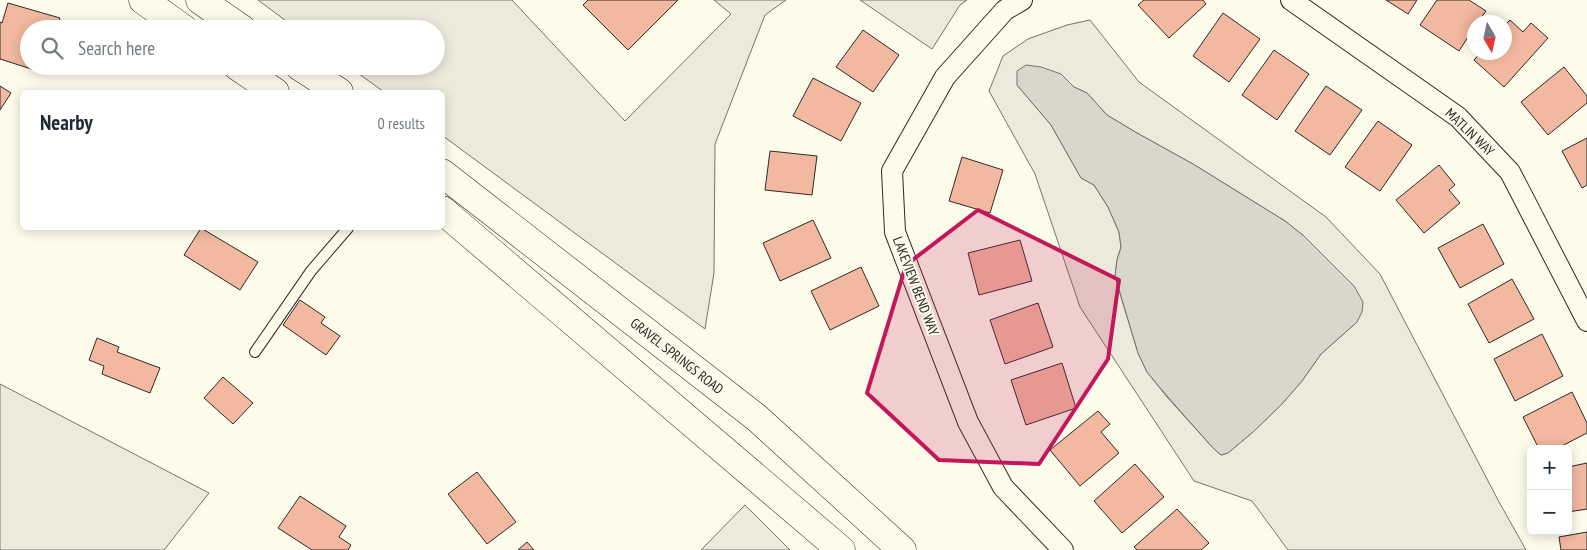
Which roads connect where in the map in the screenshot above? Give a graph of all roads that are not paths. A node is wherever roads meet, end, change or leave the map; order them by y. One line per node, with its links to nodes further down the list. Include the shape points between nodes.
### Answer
1 (143, 0): 5 (main road)
2 (200, 0): 6 (main road)
3 (1022, 0): 18 (street, LAKEVIEW BEND WAY, via 1005,10 945,77 892,171 895,232 968,422 1002,487)
4 (1291, 0): 14 (street, MATLIN WAY, via 1458,117 1510,172)
5 (171, 20)
6 (229, 20)
7 (251, 75): 9 (main road)
8 (313, 75): 10 (main road)
9 (272, 90)
10 (336, 90)
11 (445, 175): 17 (main road, GRAVEL SPRINGS ROAD, via 757,418)
12 (445, 213): 16 (main road)
13 (346, 230): 15 (lane, via 312,271)
14 (1587, 321)
15 (255, 352)
16 (841, 550)
17 (902, 550)
18 (1063, 550)

